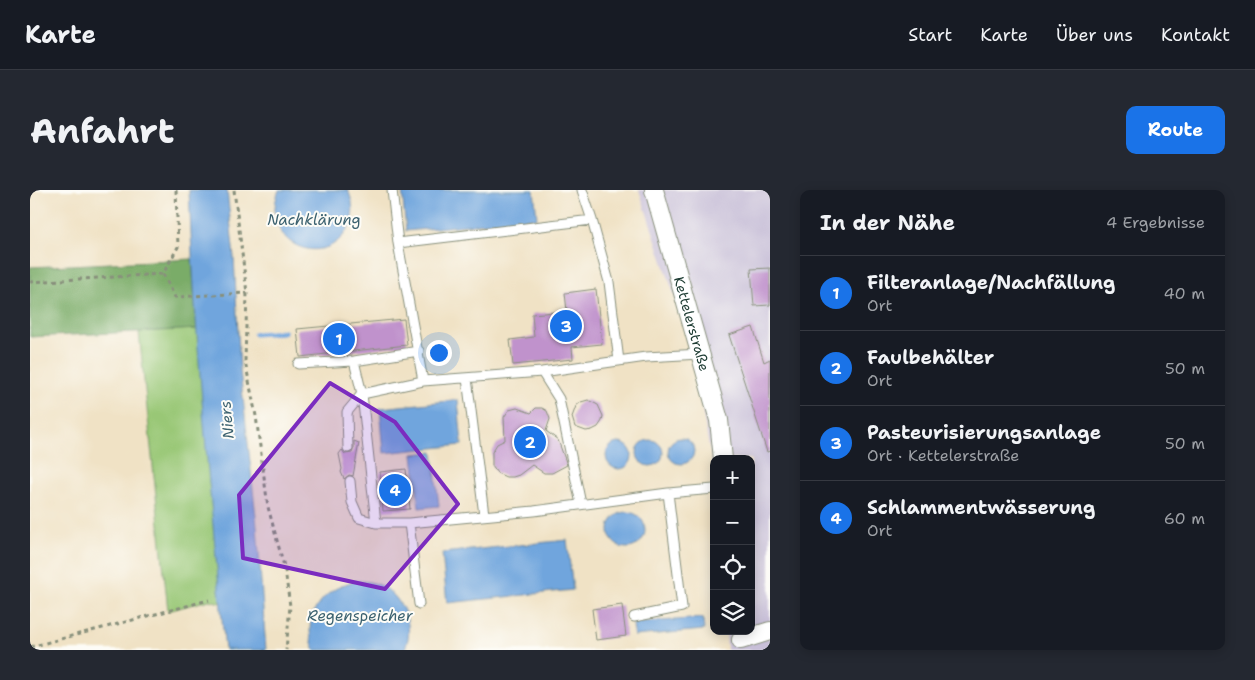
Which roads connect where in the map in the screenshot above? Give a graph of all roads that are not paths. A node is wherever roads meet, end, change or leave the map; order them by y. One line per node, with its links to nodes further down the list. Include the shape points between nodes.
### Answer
1 (392, 190): 5 (lane)
2 (582, 190): 4 (lane)
3 (654, 190): 7 (street, Kettelerstraße)
4 (592, 220): 5 (lane); 9 (lane, via 609,282)
5 (398, 243): 6 (lane)
6 (419, 351): 8 (lane); 13 (lane)
7 (700, 354): 9 (lane); 16 (street, Kettelerstraße, via 719,420)
8 (354, 361): 10 (lane); 14 (lane)
9 (619, 361): 11 (lane)
10 (298, 364)
11 (542, 372): 12 (lane); 20 (lane, via 560,399)
12 (467, 378): 13 (lane); 21 (lane)
13 (423, 381): 14 (lane)
14 (362, 394): 15 (lane, via 347,412); 22 (lane)
15 (348, 448)
16 (723, 455)
17 (350, 481): 22 (lane, via 352,502 359,518)
18 (710, 489): 19 (lane)
19 (668, 493): 20 (lane); 25 (lane, via 682,607)
20 (581, 504): 21 (lane)
21 (484, 515): 23 (lane)
22 (376, 523): 23 (lane)
23 (409, 523): 24 (lane)
24 (420, 604)
25 (634, 617)
26 (770, 631): 27 (street)
27 (741, 640)

